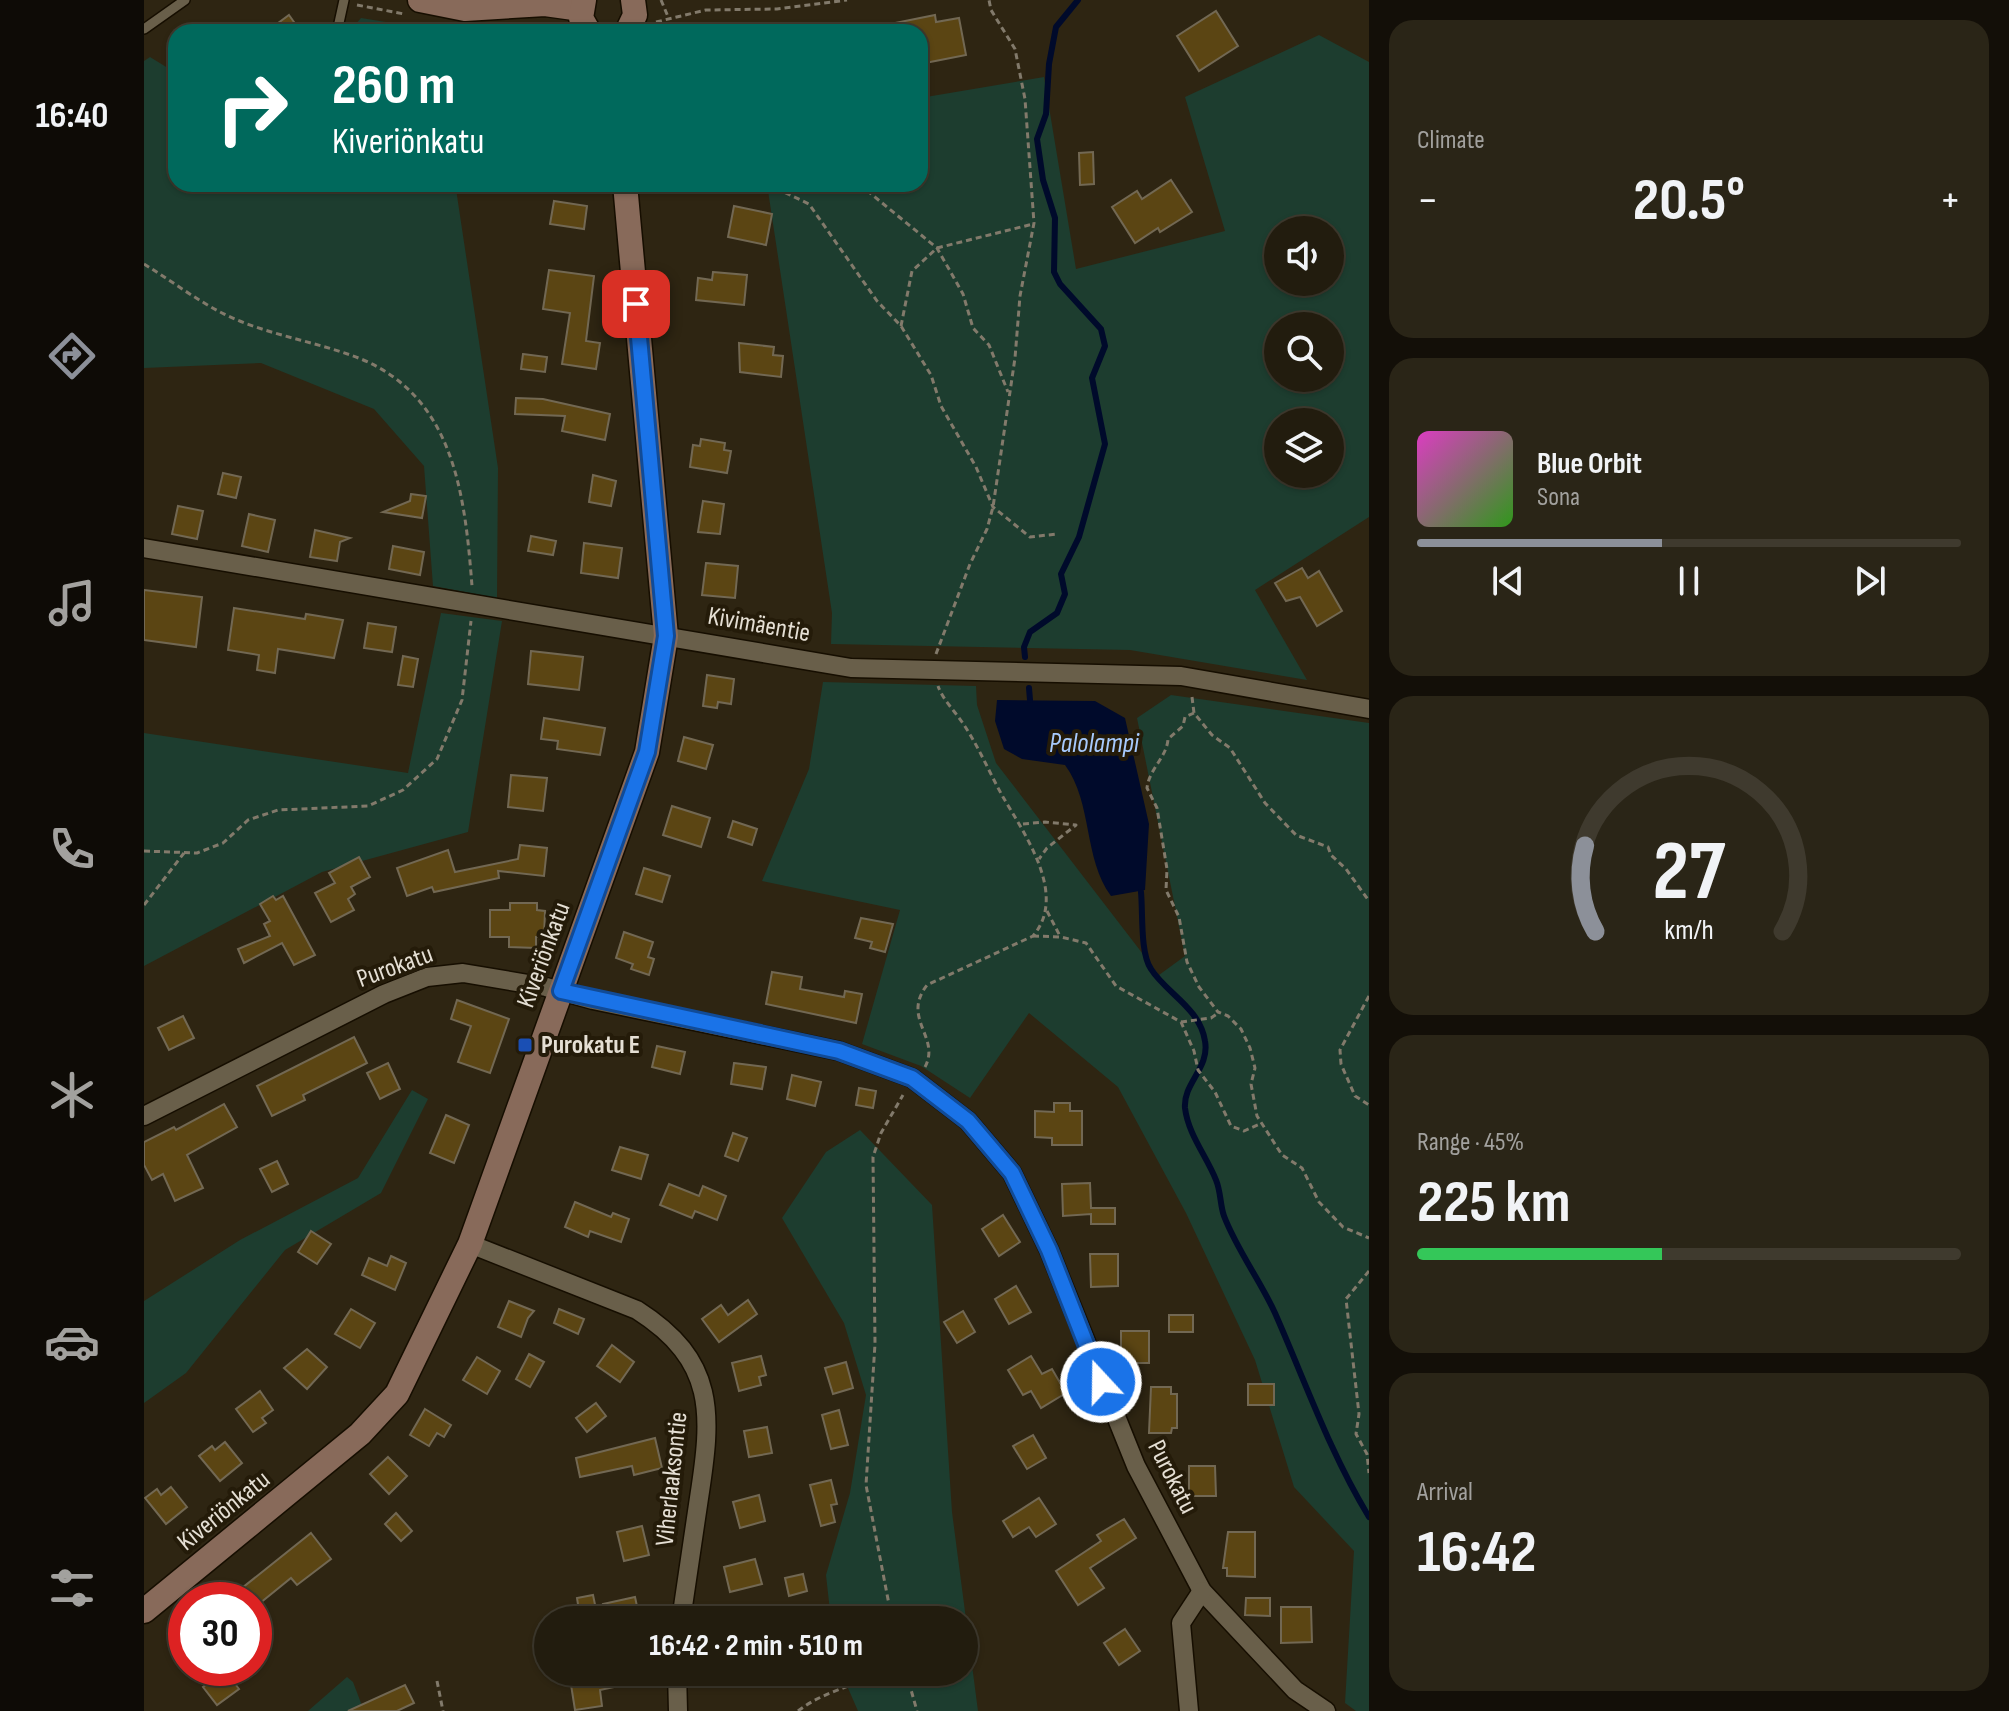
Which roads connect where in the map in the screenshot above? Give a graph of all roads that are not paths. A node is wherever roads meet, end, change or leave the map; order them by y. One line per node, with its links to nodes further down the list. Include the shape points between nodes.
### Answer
1 (185, 0): 8 (lane)
2 (344, 0): 6 (lane)
3 (420, 0): 5 (street, via 465,9 545,4)
4 (651, 8): 7 (street)
5 (585, 14)
6 (339, 24)
7 (633, 24)
8 (144, 29)
9 (626, 192): 11 (street, Kiveriönkatu)
10 (144, 548): 11 (street, Kivimäentie)
11 (666, 636): 12 (street, Kivimäentie, via 851,668 1181,676); 13 (street, Kiveriönkatu, via 647,752)
12 (1369, 709)
13 (561, 991): 14 (street, Purokatu, via 463,973 427,977); 15 (street, Kiveriönkatu); 16 (street, Purokatu, via 839,1051 912,1078 968,1121 1012,1173 1049,1250 1136,1466)
14 (144, 1116)
15 (470, 1244): 17 (street, Viherlaaksontie, via 637,1310 681,1346 697,1373 707,1403 709,1435); 18 (street, Kiveriönkatu, via 419,1353 380,1416)
16 (1202, 1591): 21 (street, via 1181,1623); 22 (street, Purokatu, via 1295,1690)
17 (683, 1606)
18 (144, 1611)
19 (677, 1686): 20 (street)
20 (678, 1711)
21 (1189, 1711)
22 (1326, 1711)

